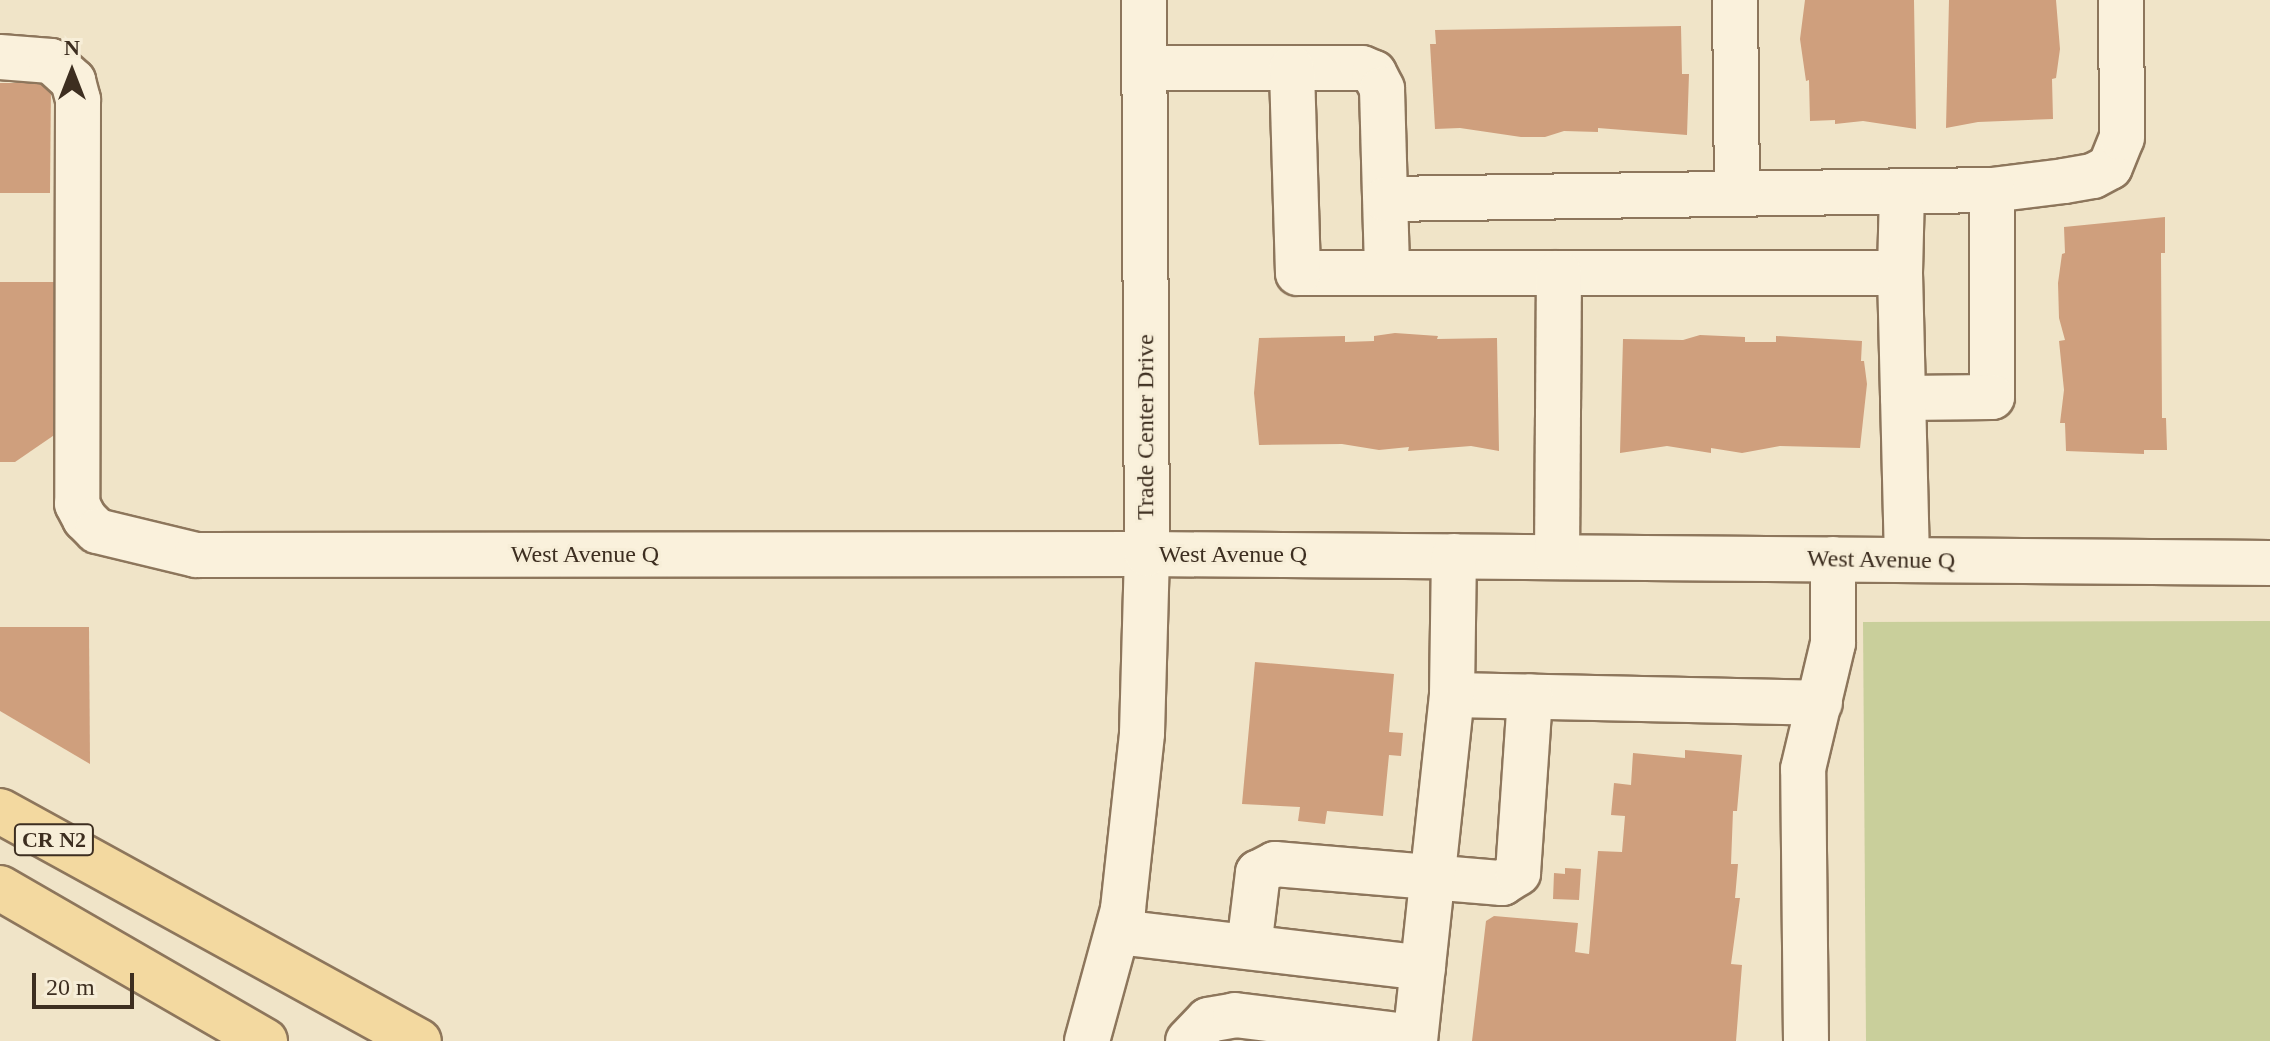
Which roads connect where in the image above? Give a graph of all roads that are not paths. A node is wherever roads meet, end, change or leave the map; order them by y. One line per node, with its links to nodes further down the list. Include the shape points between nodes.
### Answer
1 (1144, 0): 5 (street, Trade Center Drive)
2 (1735, 0): 9 (street)
3 (2121, 0): 7 (street, via 2122,138 2110,167 2093,176)
4 (0, 57): 15 (street, West Avenue Q, via 51,61 73,81 78,100 77,504 97,531 196,555)
5 (1144, 68): 6 (street); 15 (street, Trade Center Drive)
6 (1292, 68): 10 (street, via 1362,68 1374,73 1382,89); 11 (street, via 1298,273)
7 (1992, 190): 8 (street); 14 (street, via 1992,397)
8 (1902, 191): 9 (street); 13 (street)
9 (1737, 194): 10 (street)
10 (1386, 199): 11 (street)
11 (1387, 273): 12 (street)
12 (1559, 273): 13 (street); 17 (street)
13 (1900, 273): 14 (street)
14 (1903, 398): 19 (street)
15 (1147, 554): 16 (street, West Avenue Q); 27 (street, Trade Center Drive, via 1142,733)
16 (1454, 556): 17 (street, West Avenue Q); 21 (street)
17 (1557, 557): 18 (street, West Avenue Q)
18 (1833, 559): 19 (street, West Avenue Q); 23 (street, via 1833,643)
19 (1907, 560): 20 (street, West Avenue Q)
20 (2270, 563)
21 (1452, 695): 22 (street); 25 (street)
22 (1530, 696): 23 (street); 25 (street, via 1518,873 1502,883)
23 (1820, 703): 35 (street, via 1803,769)
24 (0, 811): 32 (main road, CR N2)
25 (1432, 877): 28 (street, via 1275,864 1258,873); 29 (street)
26 (0, 888): 31 (main road, CR N2)
27 (1118, 932): 28 (street); 33 (street, Trade Center Drive)
28 (1249, 947): 29 (street)
29 (1423, 968): 30 (street)
30 (1415, 1039): 34 (street, via 1235,1015 1208,1020)
31 (265, 1041)
32 (419, 1041)
33 (1087, 1041)
34 (1188, 1041)
35 (1806, 1041)

